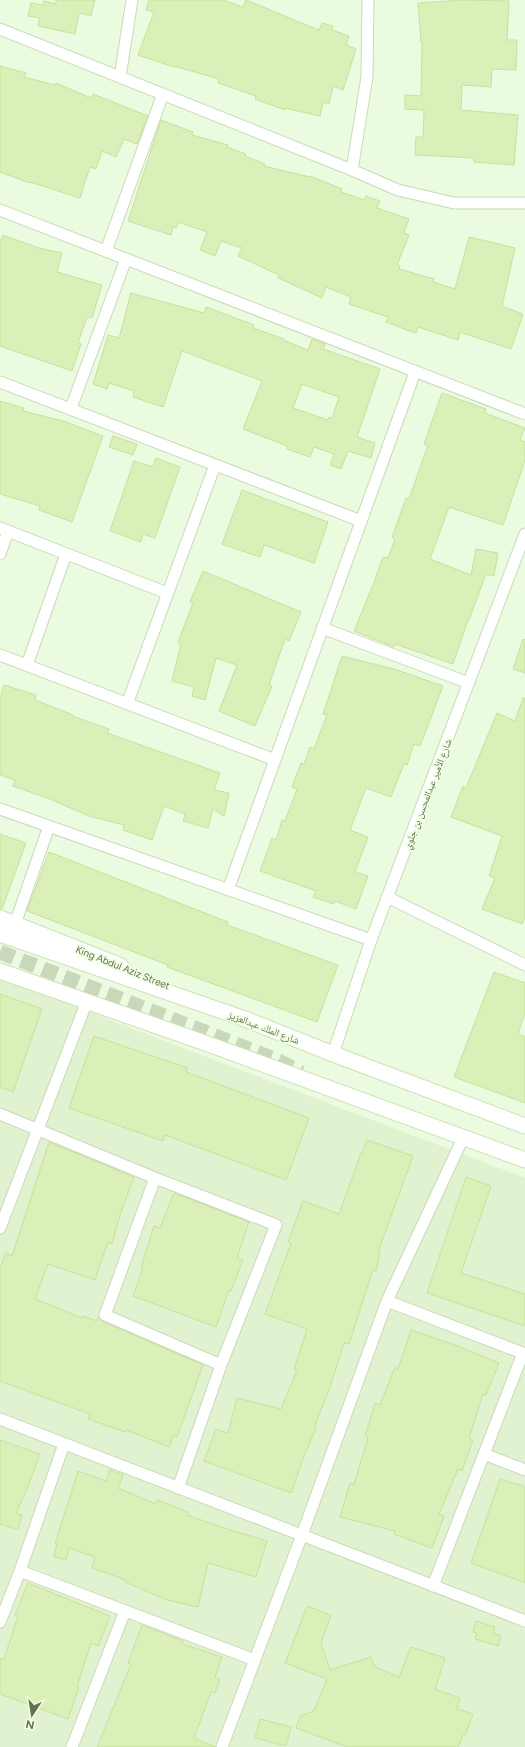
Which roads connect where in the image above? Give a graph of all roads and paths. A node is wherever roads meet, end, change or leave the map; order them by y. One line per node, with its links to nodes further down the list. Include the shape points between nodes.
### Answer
1 (132, 0): 4 (street)
2 (368, 0): 6 (street, via 367,77)
3 (0, 29): 4 (street)
4 (120, 77): 5 (street)
5 (163, 94): 6 (street); 9 (street)
6 (352, 170): 7 (street, via 398,190 454,203)
7 (525, 203)
8 (0, 210): 9 (street)
9 (106, 251): 10 (street)
10 (126, 259): 11 (street); 13 (street)
11 (415, 372): 14 (street); 16 (street)
12 (0, 382): 13 (street)
13 (71, 408): 15 (street)
14 (525, 414)
15 (215, 465): 16 (street); 21 (street)
16 (361, 521): 22 (street)
17 (4, 529): 19 (street); 20 (street)
18 (525, 534): 25 (street, شارع الأمير عبدالمحسن بن جلوي)
19 (0, 554)
20 (66, 554): 21 (street); 24 (street)
21 (167, 594): 26 (street)
22 (322, 628): 25 (street); 27 (street)
23 (0, 655): 24 (street)
24 (27, 665): 26 (street)
25 (469, 683): 31 (street, شارع الأمير عبدالمحسن بن جلوي)
26 (127, 704): 27 (street)
27 (275, 760): 30 (street)
28 (0, 809): 29 (street)
29 (49, 826): 30 (street); 33 (street)
30 (228, 890): 35 (street)
31 (388, 897): 35 (street, شارع الأمير عبدالمحسن بن جلوي); 36 (street)
32 (0, 918): 33 (street, King Abdul Aziz Street)
33 (14, 924): 39 (street, King Abdul Aziz Street, via 164,983)
34 (0, 934): 39 (street, شارع الملك عبدالعزيز)
35 (371, 940): 40 (street, شارع الأمير عبدالمحسن بن جلوي)
36 (525, 963)
37 (0, 971): 38 (street)
38 (87, 1001): 43 (street); 44 (street)
39 (245, 1019): 40 (street, شارع الملك عبدالعزيز)
40 (332, 1054): 42 (street, شارع الملك عبدالعزيز)
41 (0, 1114): 43 (street)
42 (525, 1126)
43 (39, 1129): 46 (street); 47 (street)
44 (464, 1136): 45 (street); 48 (street)
45 (525, 1160)
46 (155, 1178): 50 (street, via 105,1316); 50 (street, via 276,1225)
47 (0, 1228)
48 (387, 1300): 49 (street); 56 (street)
49 (524, 1353): 53 (street)
50 (221, 1365): 55 (street)
51 (0, 1419): 52 (street)
52 (64, 1444): 55 (street); 57 (street)
53 (484, 1454): 54 (street); 58 (street)
54 (525, 1470)
55 (178, 1488): 56 (street)
56 (302, 1536): 58 (street); 62 (street)
57 (20, 1570): 59 (street); 60 (street)
58 (433, 1586): 61 (street)
59 (125, 1611): 62 (street); 63 (street)
60 (0, 1622)
61 (525, 1622)
62 (255, 1660): 64 (street)
63 (72, 1747)
64 (222, 1747)

